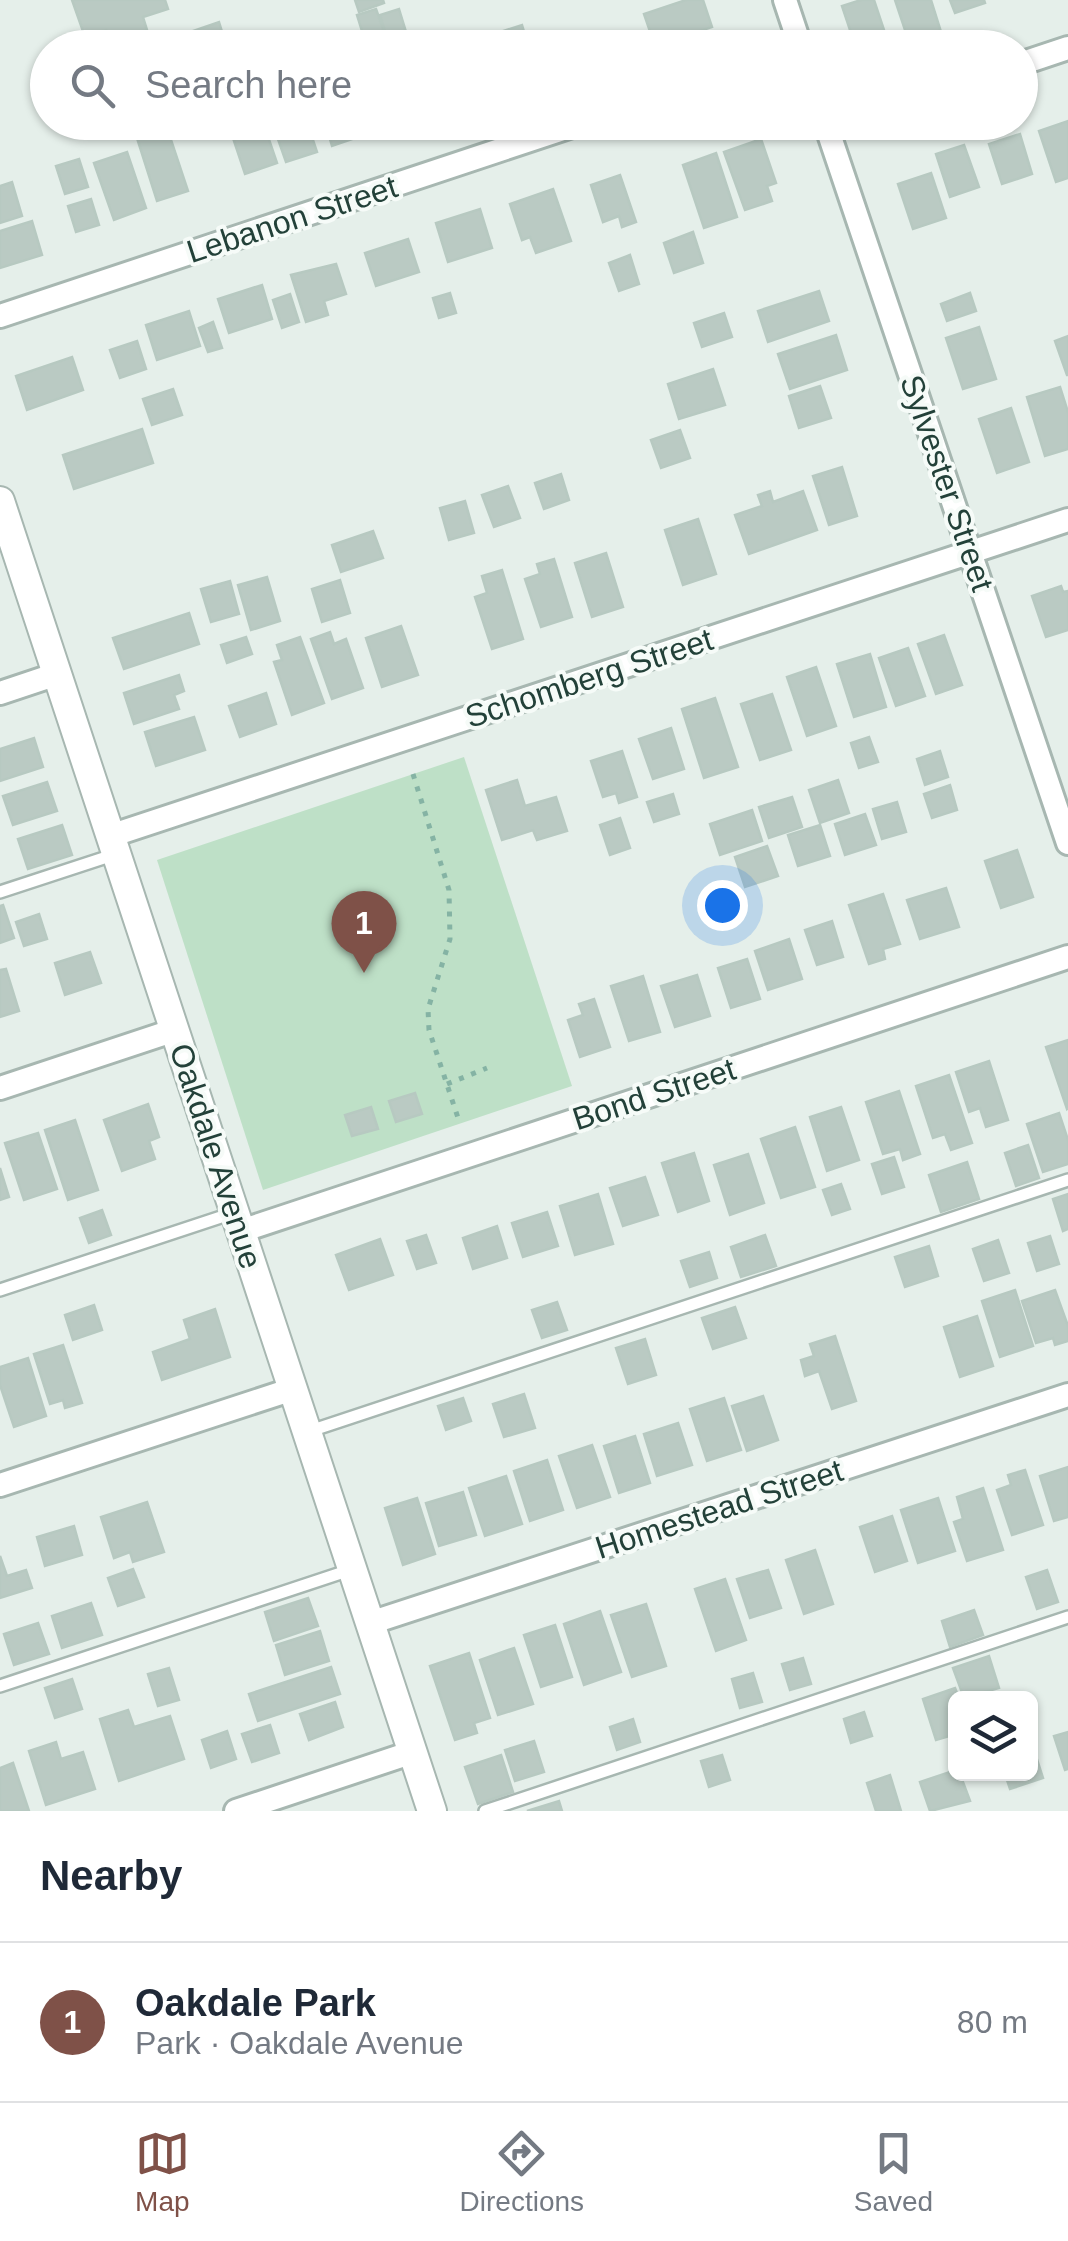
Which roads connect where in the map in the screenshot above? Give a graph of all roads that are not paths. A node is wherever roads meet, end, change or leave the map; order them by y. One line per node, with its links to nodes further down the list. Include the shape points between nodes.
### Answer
1 (785, 0): 2 (street)
2 (795, 30)
3 (1068, 48): 4 (street)
4 (1038, 58)
5 (530, 140): 7 (street, Lebanon Street)
6 (837, 140): 10 (street, Sylvester Street)
7 (0, 316)
8 (0, 501): 11 (street, Oakdale Avenue)
9 (1068, 520): 10 (street, Schomberg Street)
10 (970, 553): 13 (street, Sylvester Street); 14 (street, Schomberg Street)
11 (57, 674): 12 (street); 14 (street, Oakdale Avenue)
12 (0, 693)
13 (1068, 844)
14 (114, 845): 15 (lane); 17 (street, Oakdale Avenue)
15 (0, 892)
16 (1068, 957): 20 (street, Bond Street)
17 (175, 1030): 18 (street); 20 (street, Oakdale Avenue)
18 (0, 1088)
19 (1068, 1180): 24 (lane)
20 (238, 1222): 21 (lane); 22 (street, Oakdale Avenue)
21 (0, 1290)
22 (293, 1388): 24 (street, Oakdale Avenue); 25 (street)
23 (1068, 1396): 28 (street, Homestead Street)
24 (308, 1432): 26 (street, Oakdale Avenue)
25 (0, 1484)
26 (353, 1569): 28 (street, Oakdale Avenue); 29 (lane)
27 (1068, 1617): 33 (lane)
28 (370, 1623): 30 (street, Oakdale Avenue)
29 (0, 1686)
30 (413, 1752): 31 (street); 32 (street, Oakdale Avenue)
31 (236, 1811)
32 (432, 1811)
33 (486, 1811)

